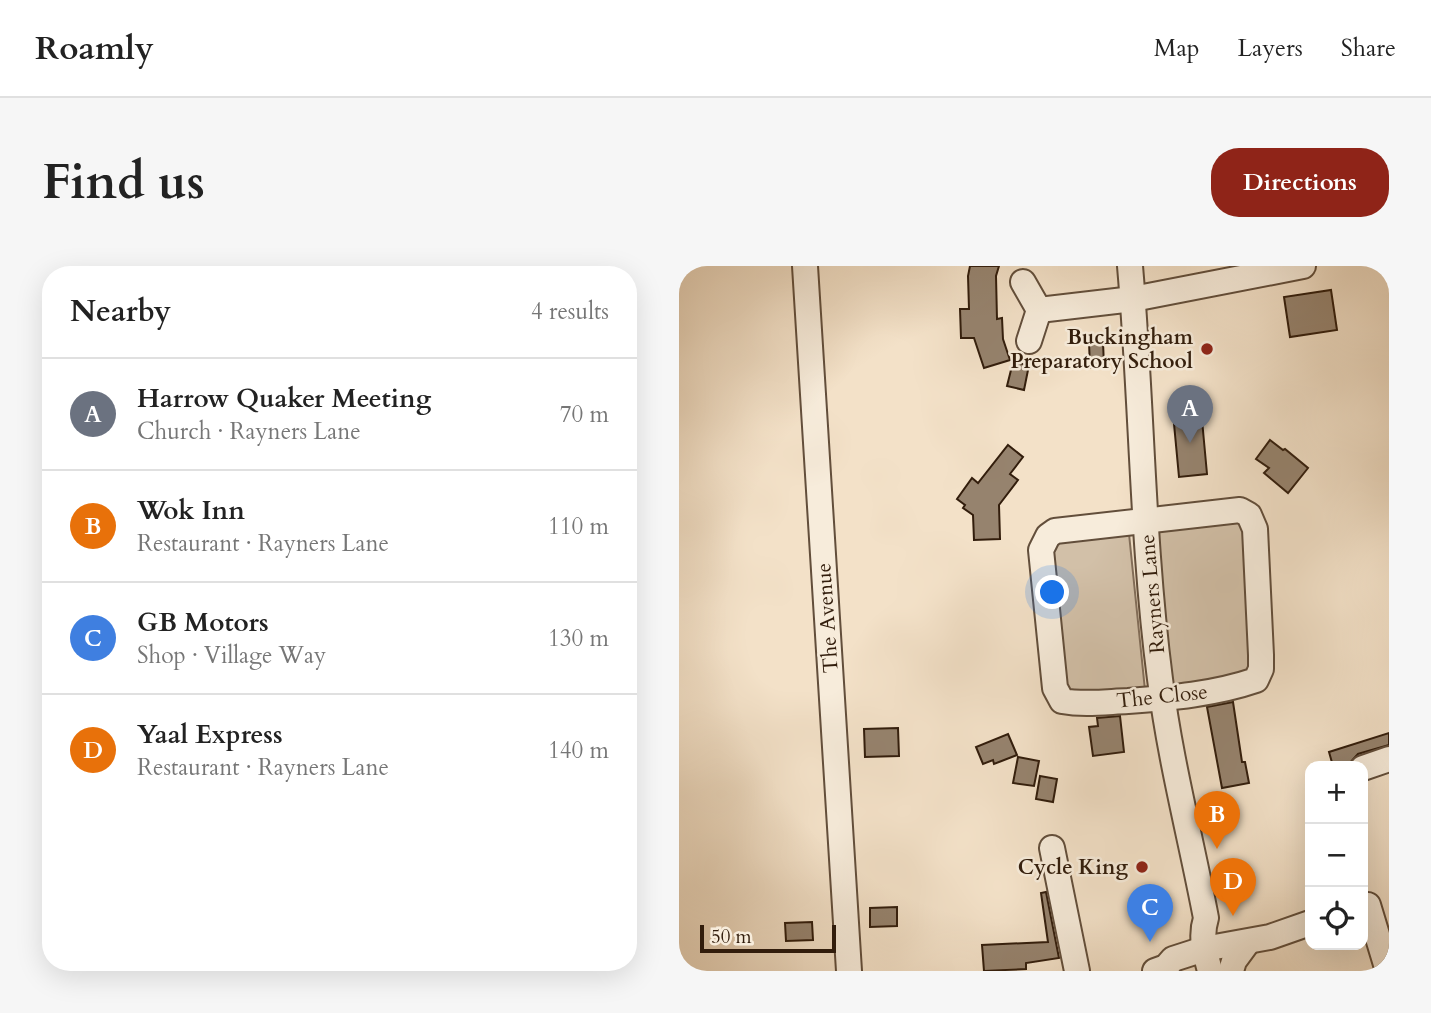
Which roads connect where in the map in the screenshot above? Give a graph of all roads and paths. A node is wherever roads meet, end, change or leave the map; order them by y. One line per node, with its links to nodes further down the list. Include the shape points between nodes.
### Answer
1 (805, 266): 19 (street, The Avenue)
2 (1130, 266): 5 (street, Rayners Lane)
3 (1303, 266): 5 (street)
4 (1023, 282): 6 (street)
5 (1133, 299): 6 (street); 8 (street, Rayners Lane)
6 (1039, 310): 7 (street)
7 (1029, 341)
8 (1146, 522): 9 (street, Rayners Lane); 9 (street, The Close, via 1240,510 1249,515 1255,529 1261,655 1257,680); 9 (street, The Close, via 1055,531 1041,550 1055,688 1062,701)
9 (1163, 699): 14 (street, Rayners Lane)
10 (1389, 759): 11 (street)
11 (1368, 766)
12 (1052, 848): 20 (street)
13 (1373, 903): 22 (street)
14 (1206, 918): 16 (street); 17 (street, Rayners Lane, via 1202,930)
15 (1305, 925): 16 (street)
16 (1240, 942): 17 (street); 21 (street)
17 (1207, 960): 18 (street, via 1173,959)
18 (1166, 970)
19 (849, 971)
20 (1077, 971)
21 (1231, 971)
22 (1388, 971)

